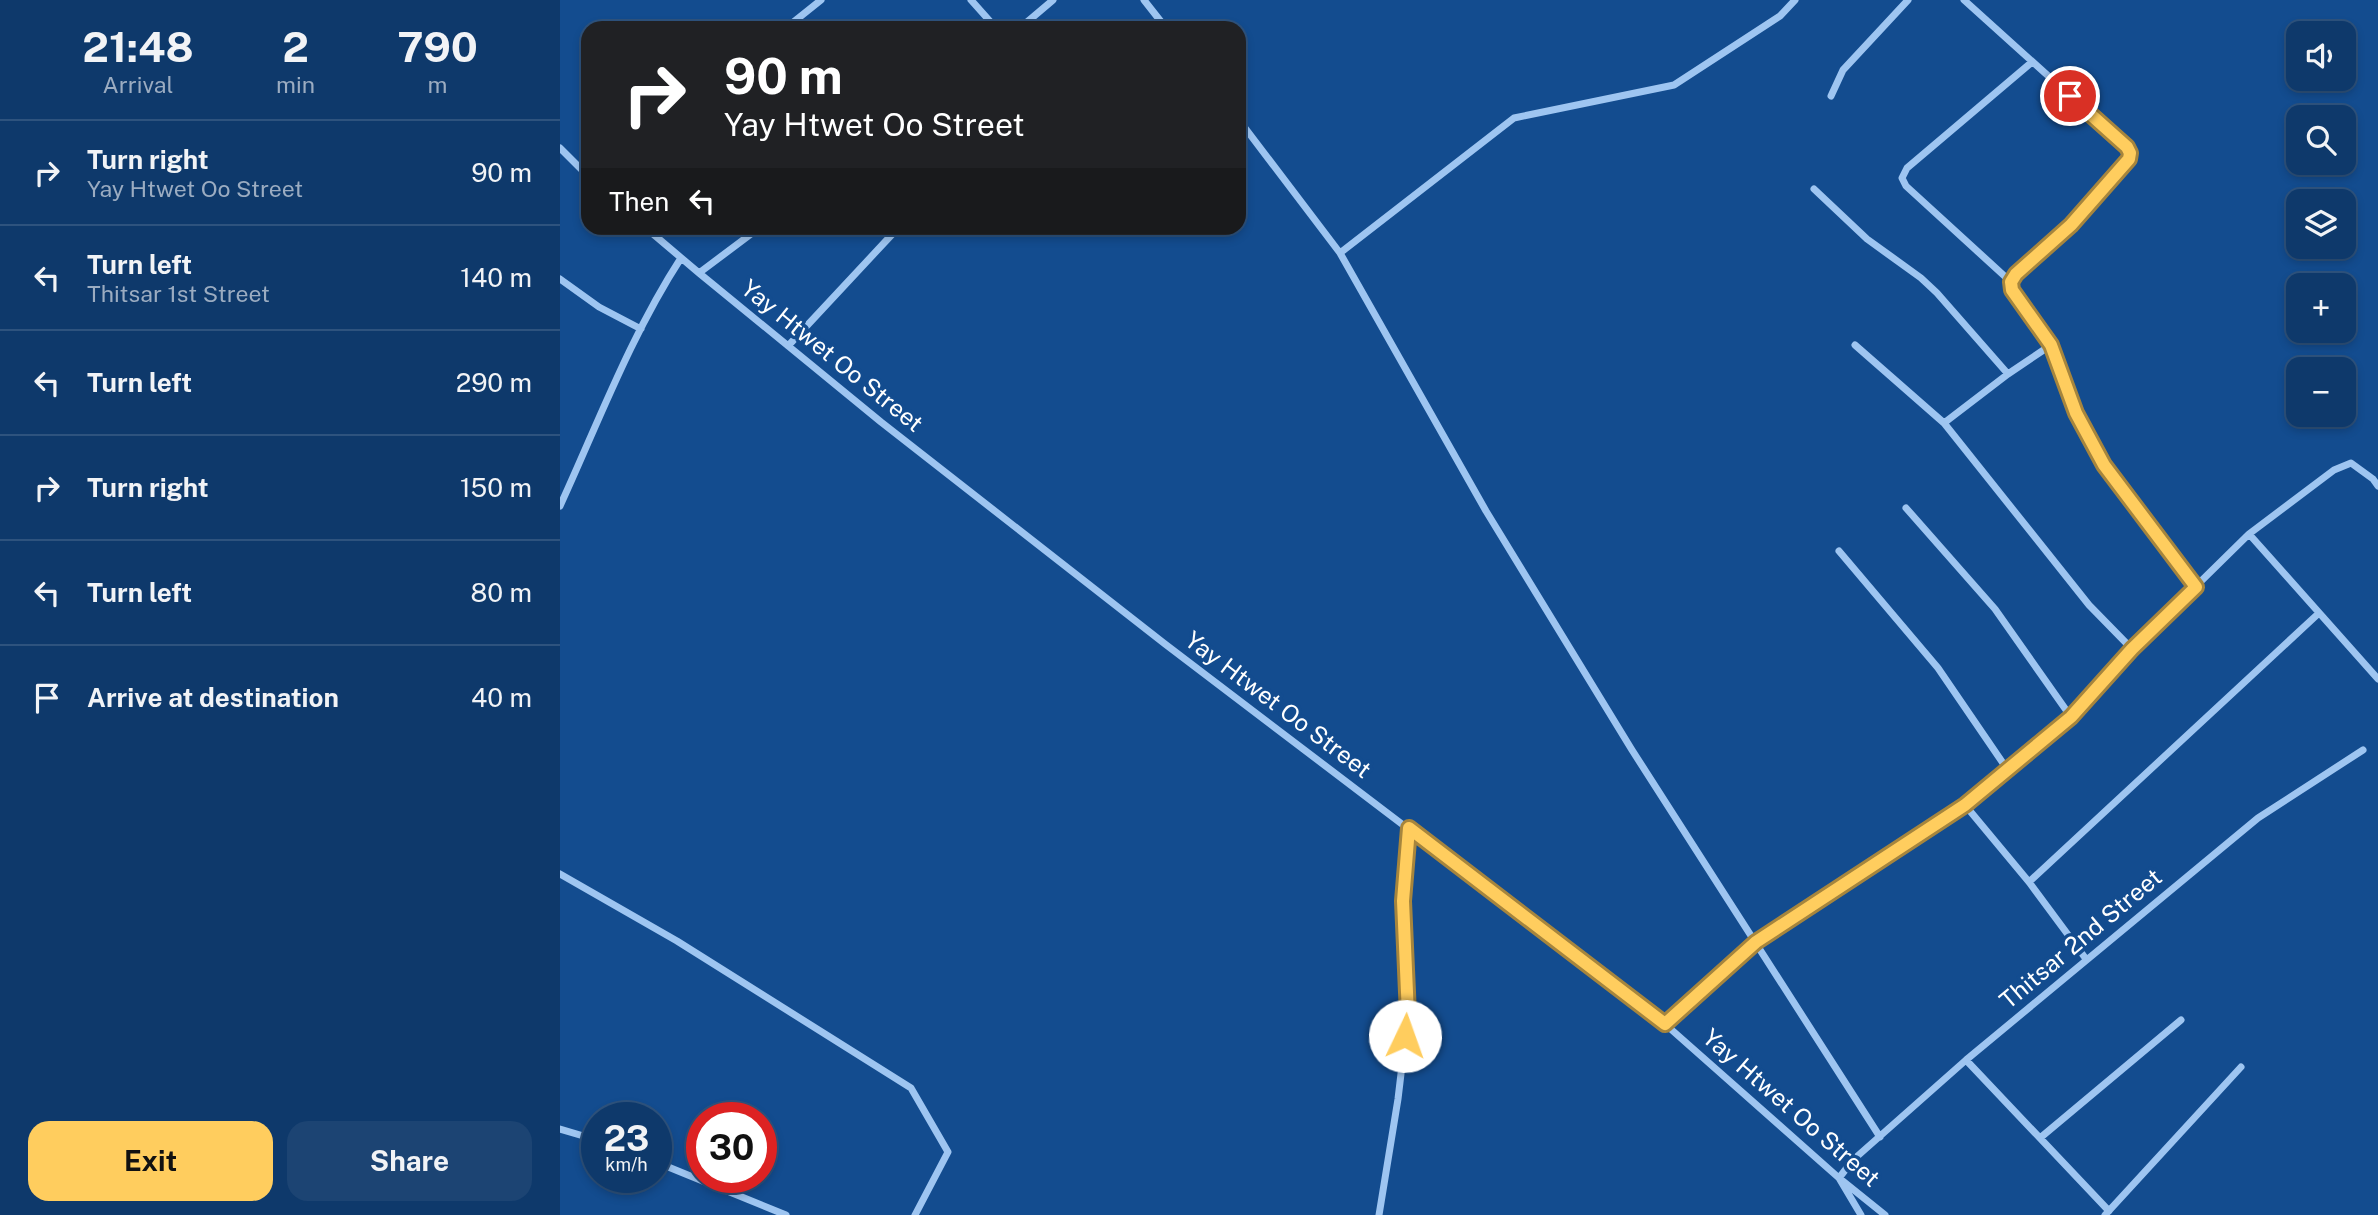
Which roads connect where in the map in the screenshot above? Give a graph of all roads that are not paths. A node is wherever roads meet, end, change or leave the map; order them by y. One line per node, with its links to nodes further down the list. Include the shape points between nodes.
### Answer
1 (821, 0): 8 (street)
2 (971, 0): 9 (street)
3 (1053, 0): 10 (street)
4 (1144, 0): 11 (street)
5 (1795, 0): 21 (street, via 1780,16 1674,85 1514,118)
6 (1908, 0): 13 (street, via 1843,70)
7 (1964, 0): 12 (street)
8 (795, 21)
9 (990, 21)
10 (1028, 21)
11 (1160, 21)
12 (2032, 62): 25 (street, via 2130,153 2071,225); 25 (street, via 1907,168 1902,178)
13 (1831, 96)
14 (1246, 129): 21 (street)
15 (560, 148): 16 (street)
16 (581, 169)
17 (1814, 189): 30 (street, via 1867,239 1921,278)
18 (654, 235): 22 (street, Yay Htwet Oo Street)
19 (750, 235): 23 (street)
20 (891, 235): 29 (street)
21 (1340, 253): 48 (street, via 1486,511)
22 (681, 258): 23 (street, Yay Htwet Oo Street); 26 (street)
23 (699, 274): 29 (street, Yay Htwet Oo Street)
24 (560, 279): 26 (street)
25 (2011, 282): 28 (street)
26 (641, 330): 33 (street)
27 (1855, 345): 31 (street)
28 (2051, 345): 30 (street); 37 (street, via 2076,413 2104,465)
29 (788, 346): 45 (street, Yay Htwet Oo Street, via 1165,644)
30 (2008, 374): 31 (street)
31 (1944, 423): 39 (street, via 2089,605)
32 (2378, 486): 35 (street, via 2351,463 2334,470)
33 (560, 506)
34 (1906, 508): 41 (street, via 1994,609)
35 (2249, 534): 37 (street); 38 (street)
36 (1839, 551): 43 (street, via 1938,668)
37 (2196, 587): 39 (street)
38 (2319, 614): 40 (street); 47 (street)
39 (2132, 649): 41 (street)
40 (2378, 679)
41 (2071, 717): 43 (street)
42 (2363, 750): 49 (street, Thitsar 2nd Street, via 2258,818)
43 (2007, 769): 44 (street)
44 (1965, 805): 47 (street); 48 (street)
45 (1409, 828): 51 (street, Yay Htwet Oo Street); 63 (street, via 1403,901 1408,1015)
46 (560, 874): 62 (street, via 911,1088 948,1152)
47 (2029, 882): 49 (street)
48 (1756, 942): 51 (street); 56 (street)
49 (2086, 959): 52 (street, Thitsar 2nd Street)
50 (2181, 1020): 57 (street)
51 (1665, 1024): 59 (street, Yay Htwet Oo Street)
52 (1966, 1060): 56 (street, Thitsar 2nd Street); 57 (street)
53 (2241, 1067): 60 (street)
54 (560, 1129): 55 (street)
55 (581, 1135)
56 (1880, 1137): 59 (street, Thitsar 2nd Street)
57 (2040, 1138): 60 (street)
58 (672, 1169): 61 (street)
59 (1839, 1178): 64 (street); 65 (street, Yay Htwet Oo Street)
60 (2107, 1213)
61 (786, 1215)
62 (915, 1215)
63 (1379, 1215)
64 (1861, 1215)
65 (1885, 1215)

